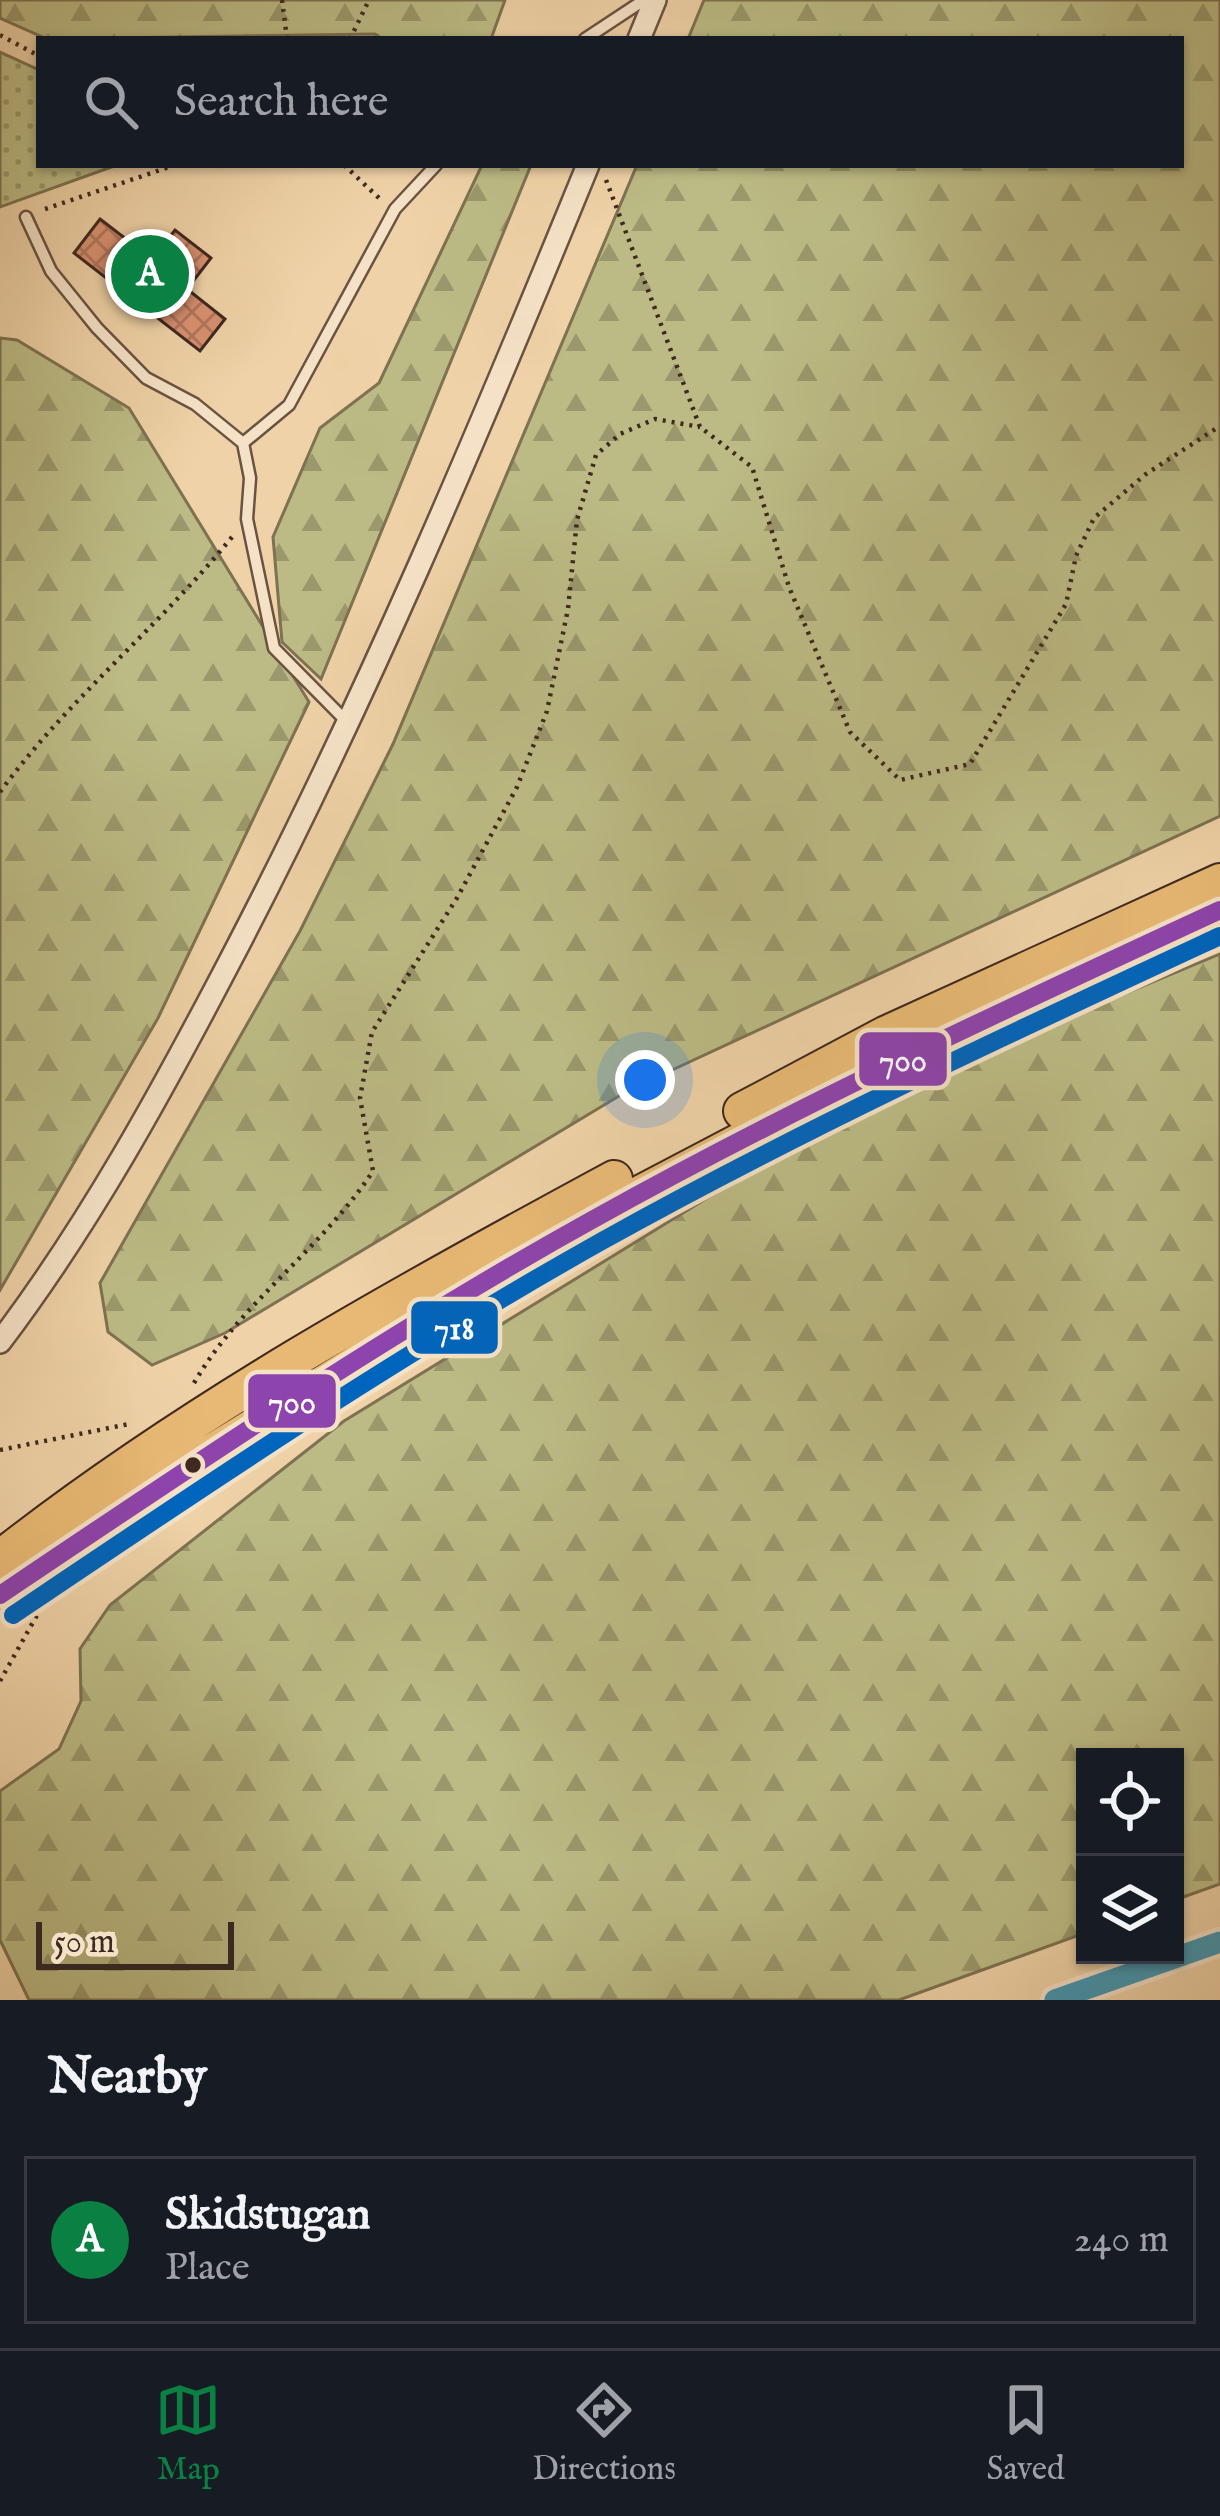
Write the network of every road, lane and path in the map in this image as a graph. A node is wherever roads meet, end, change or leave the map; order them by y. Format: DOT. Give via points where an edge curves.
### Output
graph roads {
  1 [pos="282,0"];
  2 [pos="369,0"];
  3 [pos="644,0"];
  4 [pos="655,0"];
  5 [pos="0,35"];
  6 [pos="287,36"];
  7 [pos="351,36"];
  8 [pos="590,36"];
  9 [pos="640,36"];
  10 [pos="36,54"];
  11 [pos="166,168"];
  12 [pos="347,168"];
  13 [pos="433,168"];
  14 [pos="586,168"];
  15 [pos="591,168"];
  16 [pos="395,209"];
  17 [pos="26,217"];
  18 [pos="1220,426"];
  19 [pos="700,427"];
  20 [pos="243,442"];
  21 [pos="248,519"];
  22 [pos="349,724"];
  23 [pos="0,792"];
  24 [pos="1220,882"];
  25 [pos="1220,910"];
  26 [pos="0,1342"];
  27 [pos="188,1394"];
  28 [pos="133,1423"];
  29 [pos="0,1450"];
  30 [pos="0,1559"];
  31 [pos="0,1595"];
  32 [pos="44,1605"];
  33 [pos="0,1681"];
  1 -- 6 [label="path"];
  2 -- 7 [label="path"];
  3 -- 8 [label="lane"];
  4 -- 9 [label="street"];
  5 -- 10 [label="path"];
  11 -- 17 [label="path"];
  12 -- 16 [label="path"];
  13 -- 16 [label="lane"];
  14 -- 22 [label="street"];
  15 -- 19 [label="path" via="608,181"];
  16 -- 20 [label="lane" via="289,405"];
  17 -- 20 [label="lane" via="51,272 97,328 146,378"];
  18 -- 19 [label="path" via="1094,518 1066,604 970,764 899,780 850,732 789,587 752,467"];
  19 -- 27 [label="path" via="656,419 596,455 577,520 547,710 518,787 372,1033 360,1098 373,1171 347,1210 218,1342"];
  20 -- 21 [label="lane"];
  21 -- 22 [label="lane" via="274,648"];
  21 -- 23 [label="path" via="143,640 88,685"];
  22 -- 26 [label="street" via="162,1090 55,1269"];
  24 -- 30 [label="highway" via="887,1034 577,1199 173,1434"];
  25 -- 31 [label="highway" via="901,1058 589,1221 264,1419"];
  28 -- 29 [label="path"];
  32 -- 33 [label="path"];
}
